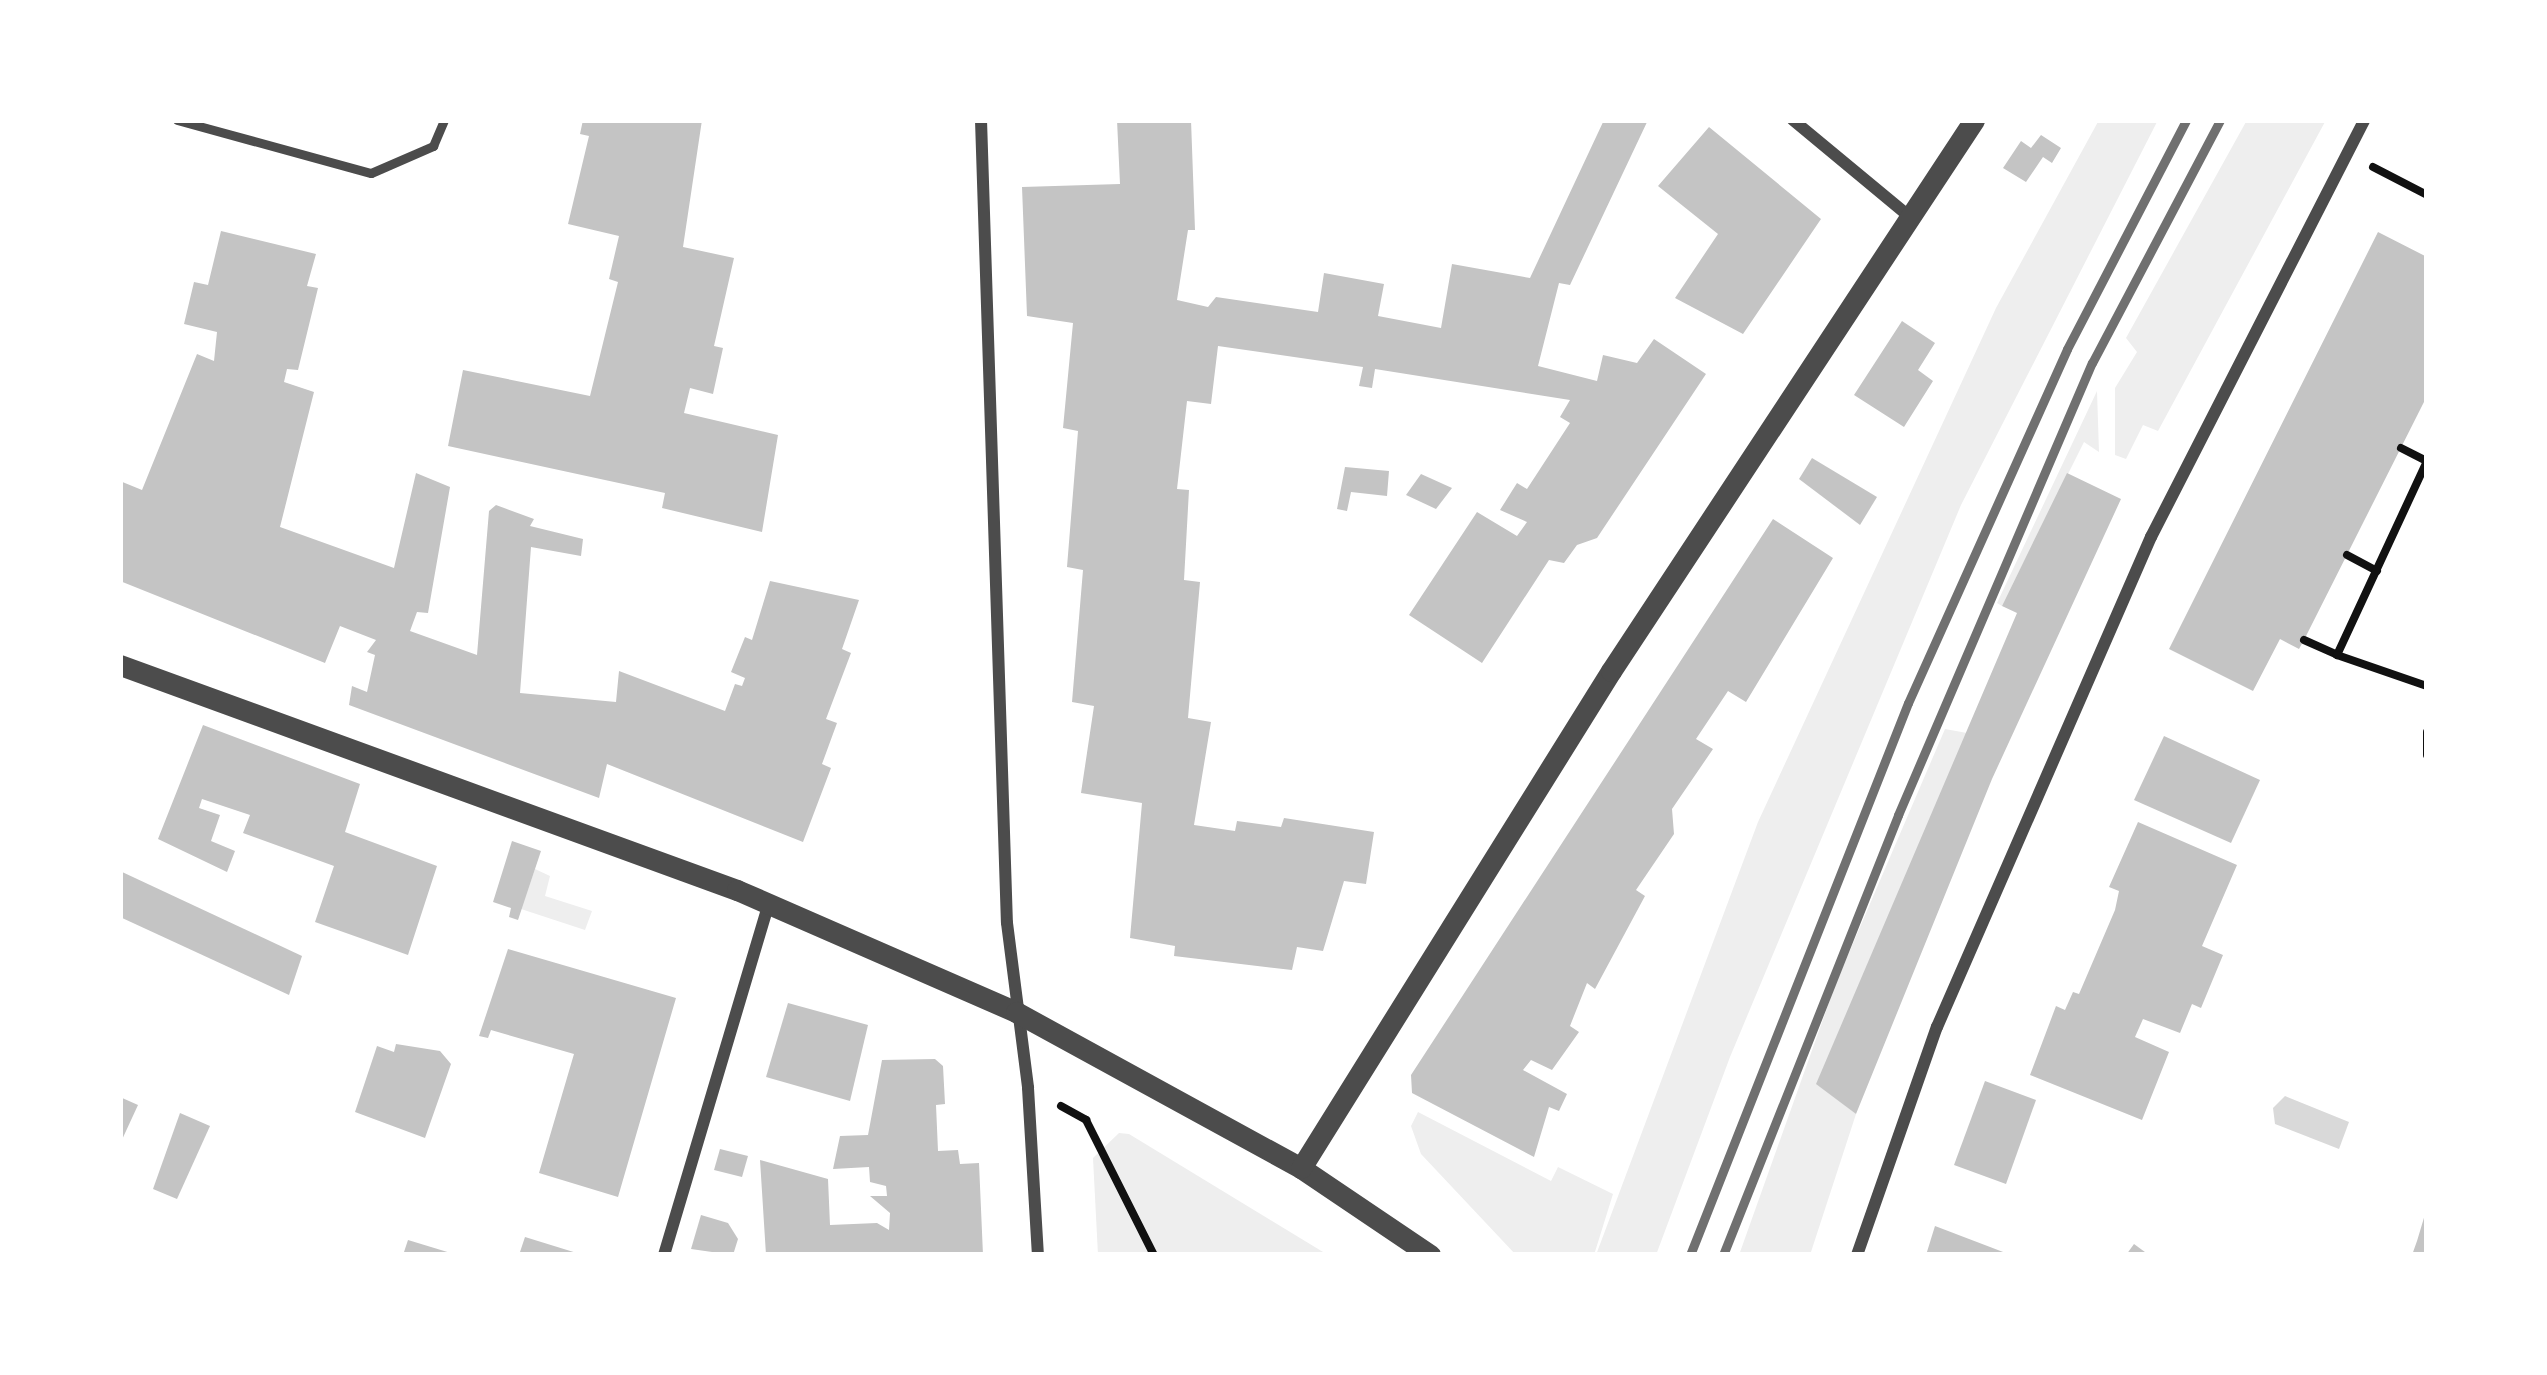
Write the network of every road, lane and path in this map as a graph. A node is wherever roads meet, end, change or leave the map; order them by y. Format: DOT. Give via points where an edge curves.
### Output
graph roads {
  1 [pos="177,120"];
  2 [pos="443,120"];
  3 [pos="981,120"];
  4 [pos="1793,120"];
  5 [pos="1974,120"];
  6 [pos="2364,120"];
  7 [pos="2346,152"];
  8 [pos="2427,195"];
  9 [pos="1911,218"];
  10 [pos="2401,448"];
  11 [pos="2427,461"];
  12 [pos="2347,555"];
  13 [pos="2377,571"];
  14 [pos="2304,640"];
  15 [pos="2337,656"];
  16 [pos="120,664"];
  17 [pos="2427,686"];
  18 [pos="2427,731"];
  19 [pos="2427,755"];
  20 [pos="767,909"];
  21 [pos="1016,1012"];
  22 [pos="1028,1088"];
  23 [pos="1301,1168"];
  24 [pos="664,1255"];
  25 [pos="1038,1255"];
  26 [pos="1154,1255"];
  27 [pos="1430,1255"];
  28 [pos="1857,1255"];
  1 -- 2 [label="lane" via="371,173 433,146"];
  3 -- 21 [label="street"];
  4 -- 9 [label="street"];
  5 -- 9 [label="street"];
  6 -- 7 [label="street"];
  7 -- 8 [label="path"];
  7 -- 28 [label="street" via="2142,557 1937,1027"];
  9 -- 23 [label="street" via="1611,671"];
  10 -- 11 [label="path"];
  11 -- 13 [label="path"];
  12 -- 13 [label="path"];
  13 -- 15 [label="path"];
  14 -- 15 [label="path"];
  15 -- 17 [label="path"];
  16 -- 20 [label="street" via="532,811"];
  18 -- 19 [label="path"];
  20 -- 21 [label="street"];
  20 -- 24 [label="street"];
  21 -- 22 [label="street"];
  21 -- 23 [label="street"];
  22 -- 25 [label="street"];
  22 -- 26 [label="path" via="1086,1120"];
  23 -- 27 [label="street"];
}
